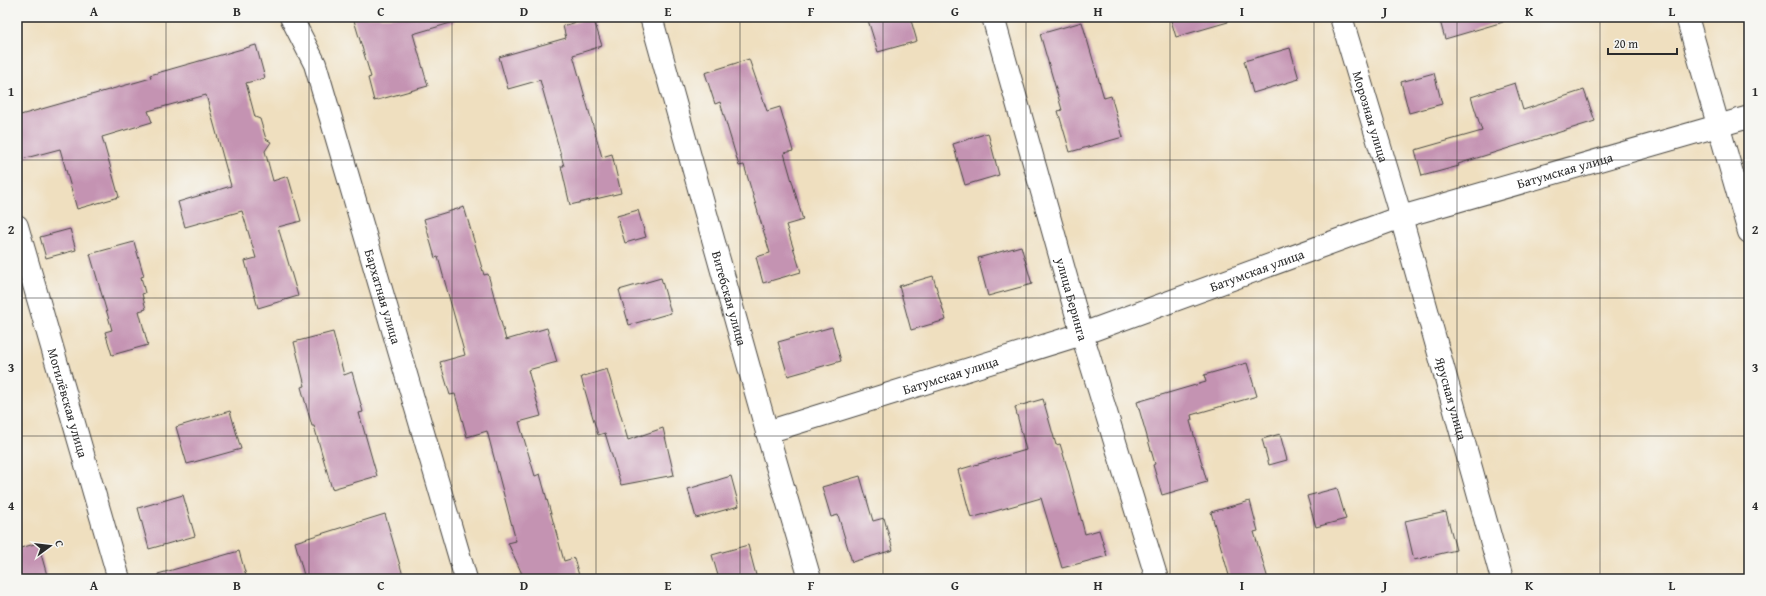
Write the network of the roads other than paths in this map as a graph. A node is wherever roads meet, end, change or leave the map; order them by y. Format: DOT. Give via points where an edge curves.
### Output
graph roads {
  1 [pos="291,17"];
  2 [pos="651,17"];
  3 [pos="993,17"];
  4 [pos="1341,17"];
  5 [pos="1687,17"];
  6 [pos="1749,116"];
  7 [pos="1718,125"];
  8 [pos="1401,217"];
  9 [pos="17,226"];
  10 [pos="1749,232"];
  11 [pos="1082,334"];
  12 [pos="767,432"];
  13 [pos="119,579"];
  14 [pos="466,579"];
  15 [pos="810,579"];
  16 [pos="1157,579"];
  17 [pos="1502,579"];
  1 -- 14 [label="street, Бархатная улица" via="315,64"];
  2 -- 12 [label="street, Витебская улица"];
  3 -- 11 [label="street, улица Беринга"];
  4 -- 8 [label="street, Морозная улица"];
  5 -- 7 [label="street"];
  6 -- 7 [label="street, Батумская улица"];
  7 -- 8 [label="street, Батумская улица"];
  7 -- 10 [label="street"];
  8 -- 11 [label="street, Батумская улица"];
  8 -- 17 [label="street, Ярусная улица"];
  9 -- 13 [label="street, Могилёвская улица"];
  11 -- 12 [label="street, Батумская улица"];
  11 -- 16 [label="street, улица Беринга"];
  12 -- 15 [label="street, Витебская улица"];
}
